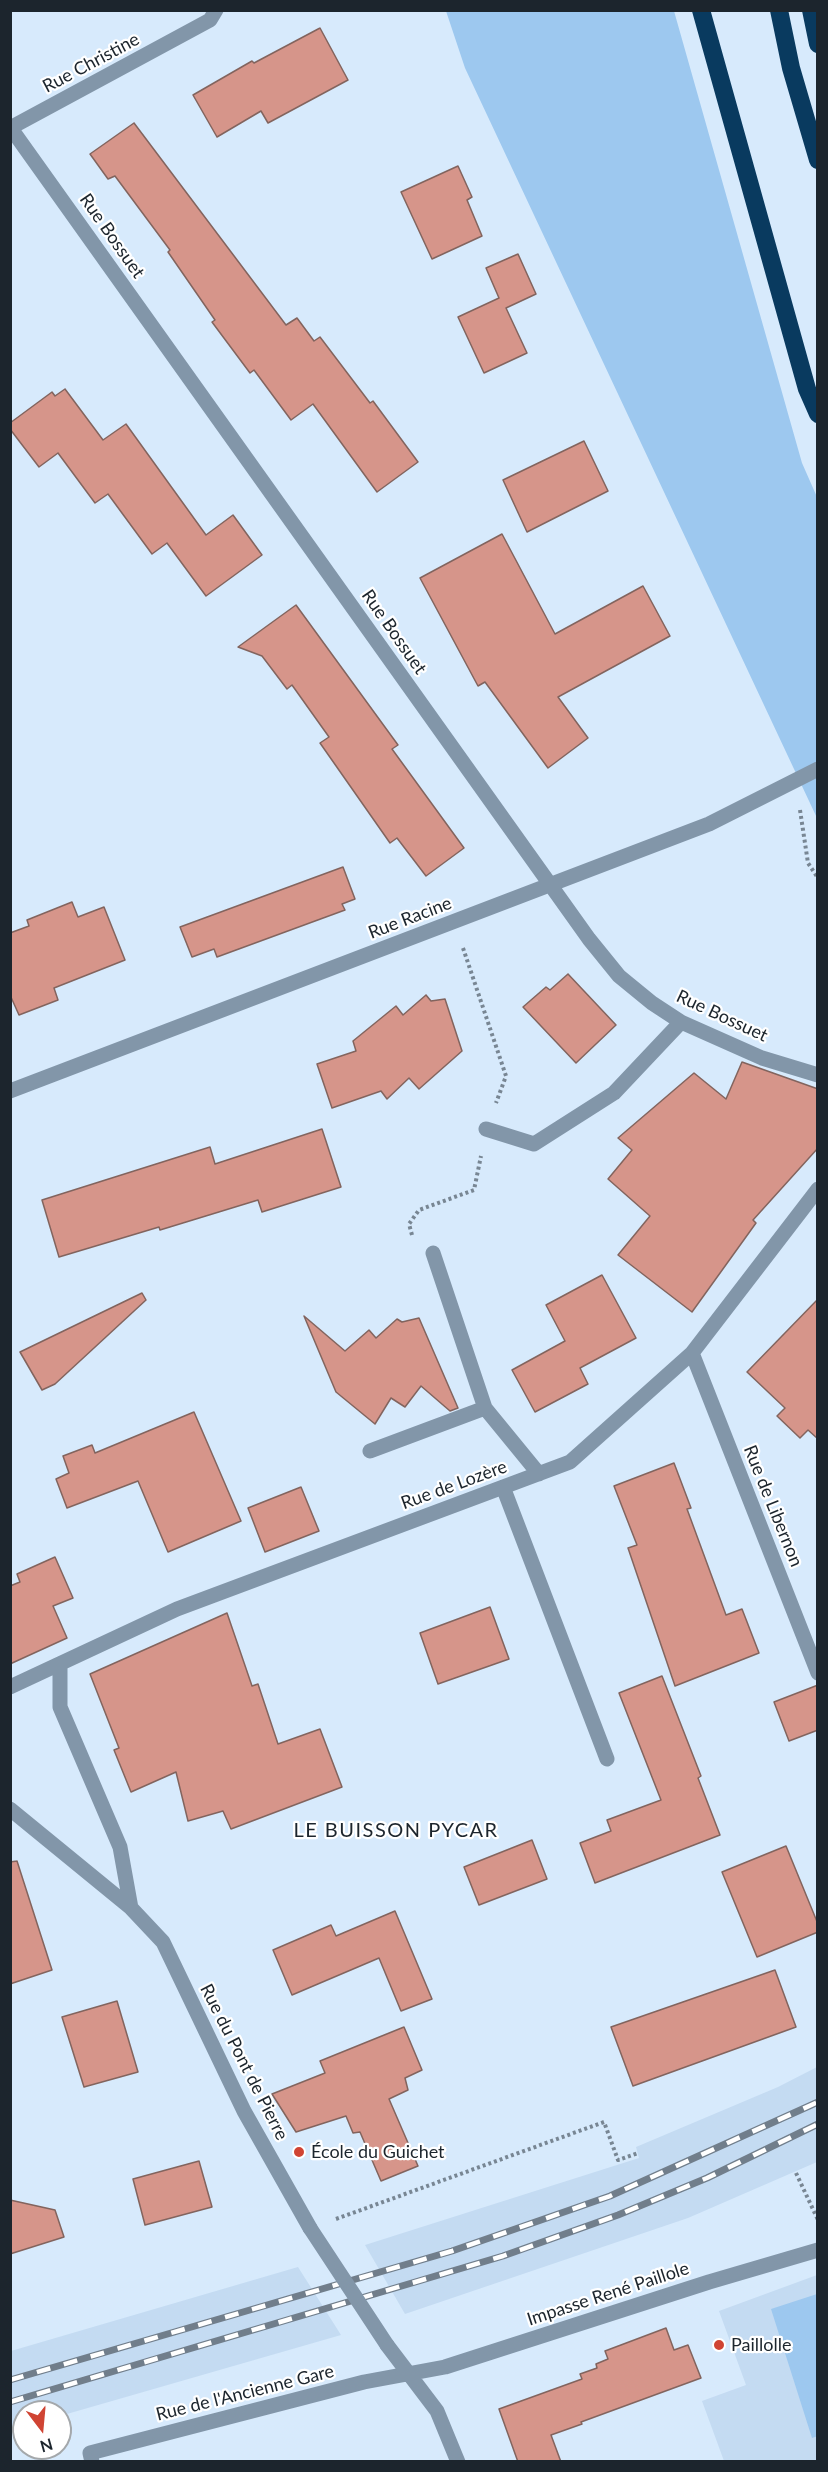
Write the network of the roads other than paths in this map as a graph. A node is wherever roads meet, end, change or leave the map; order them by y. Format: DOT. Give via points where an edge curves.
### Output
graph roads {
  1 [pos="216,10"];
  2 [pos="701,10"];
  3 [pos="779,10"];
  4 [pos="811,10"];
  5 [pos="818,44"];
  6 [pos="11,128"];
  7 [pos="818,160"];
  8 [pos="818,414"];
  9 [pos="818,769"];
  10 [pos="551,885"];
  11 [pos="681,1022"];
  12 [pos="818,1075"];
  13 [pos="10,1091"];
  14 [pos="486,1129"];
  15 [pos="818,1189"];
  16 [pos="434,1253"];
  17 [pos="692,1353"];
  18 [pos="485,1408"];
  19 [pos="369,1451"];
  20 [pos="539,1474"];
  21 [pos="502,1487"];
  22 [pos="60,1664"];
  23 [pos="818,1673"];
  24 [pos="10,1687"];
  25 [pos="607,1759"];
  26 [pos="10,1809"];
  27 [pos="131,1908"];
  28 [pos="818,2250"];
  29 [pos="411,2374"];
  30 [pos="91,2457"];
  31 [pos="458,2462"];
  1 -- 6 [label="street, Rue Christine" via="210,20"];
  2 -- 8 [label="highway" via="807,389"];
  3 -- 7 [label="highway"];
  4 -- 5 [label="highway"];
  6 -- 10 [label="street, Rue Bossuet"];
  9 -- 10 [label="street, Rue Racine" via="709,825"];
  10 -- 11 [label="street, Rue Bossuet" via="619,976"];
  10 -- 13 [label="street, Rue Racine"];
  11 -- 12 [label="street, Rue Bossuet" via="762,1058"];
  11 -- 14 [label="street" via="614,1093 534,1144"];
  15 -- 17 [label="street, Rue de Lozère"];
  16 -- 18 [label="street"];
  17 -- 20 [label="street, Rue de Lozère" via="570,1462"];
  17 -- 23 [label="street, Rue de Libernon"];
  18 -- 19 [label="street"];
  18 -- 20 [label="street"];
  20 -- 21 [label="street, Rue de Lozère"];
  21 -- 22 [label="street, Rue de Lozère" via="177,1609"];
  21 -- 25 [label="street"];
  22 -- 24 [label="street, Rue de Lozère"];
  22 -- 27 [label="street" via="60,1707 120,1847"];
  26 -- 27 [label="street, Rue du Pont de Pierre"];
  27 -- 29 [label="street, Rue du Pont de Pierre, bridge" via="163,1942 244,2111 310,2228 387,2345"];
  28 -- 29 [label="street, Impasse René Paillole" via="463,2362"];
  29 -- 30 [label="street, Rue de l'Ancienne Gare" via="364,2382"];
  29 -- 31 [label="street, Rue du Pont de Pierre" via="437,2411"];
}
